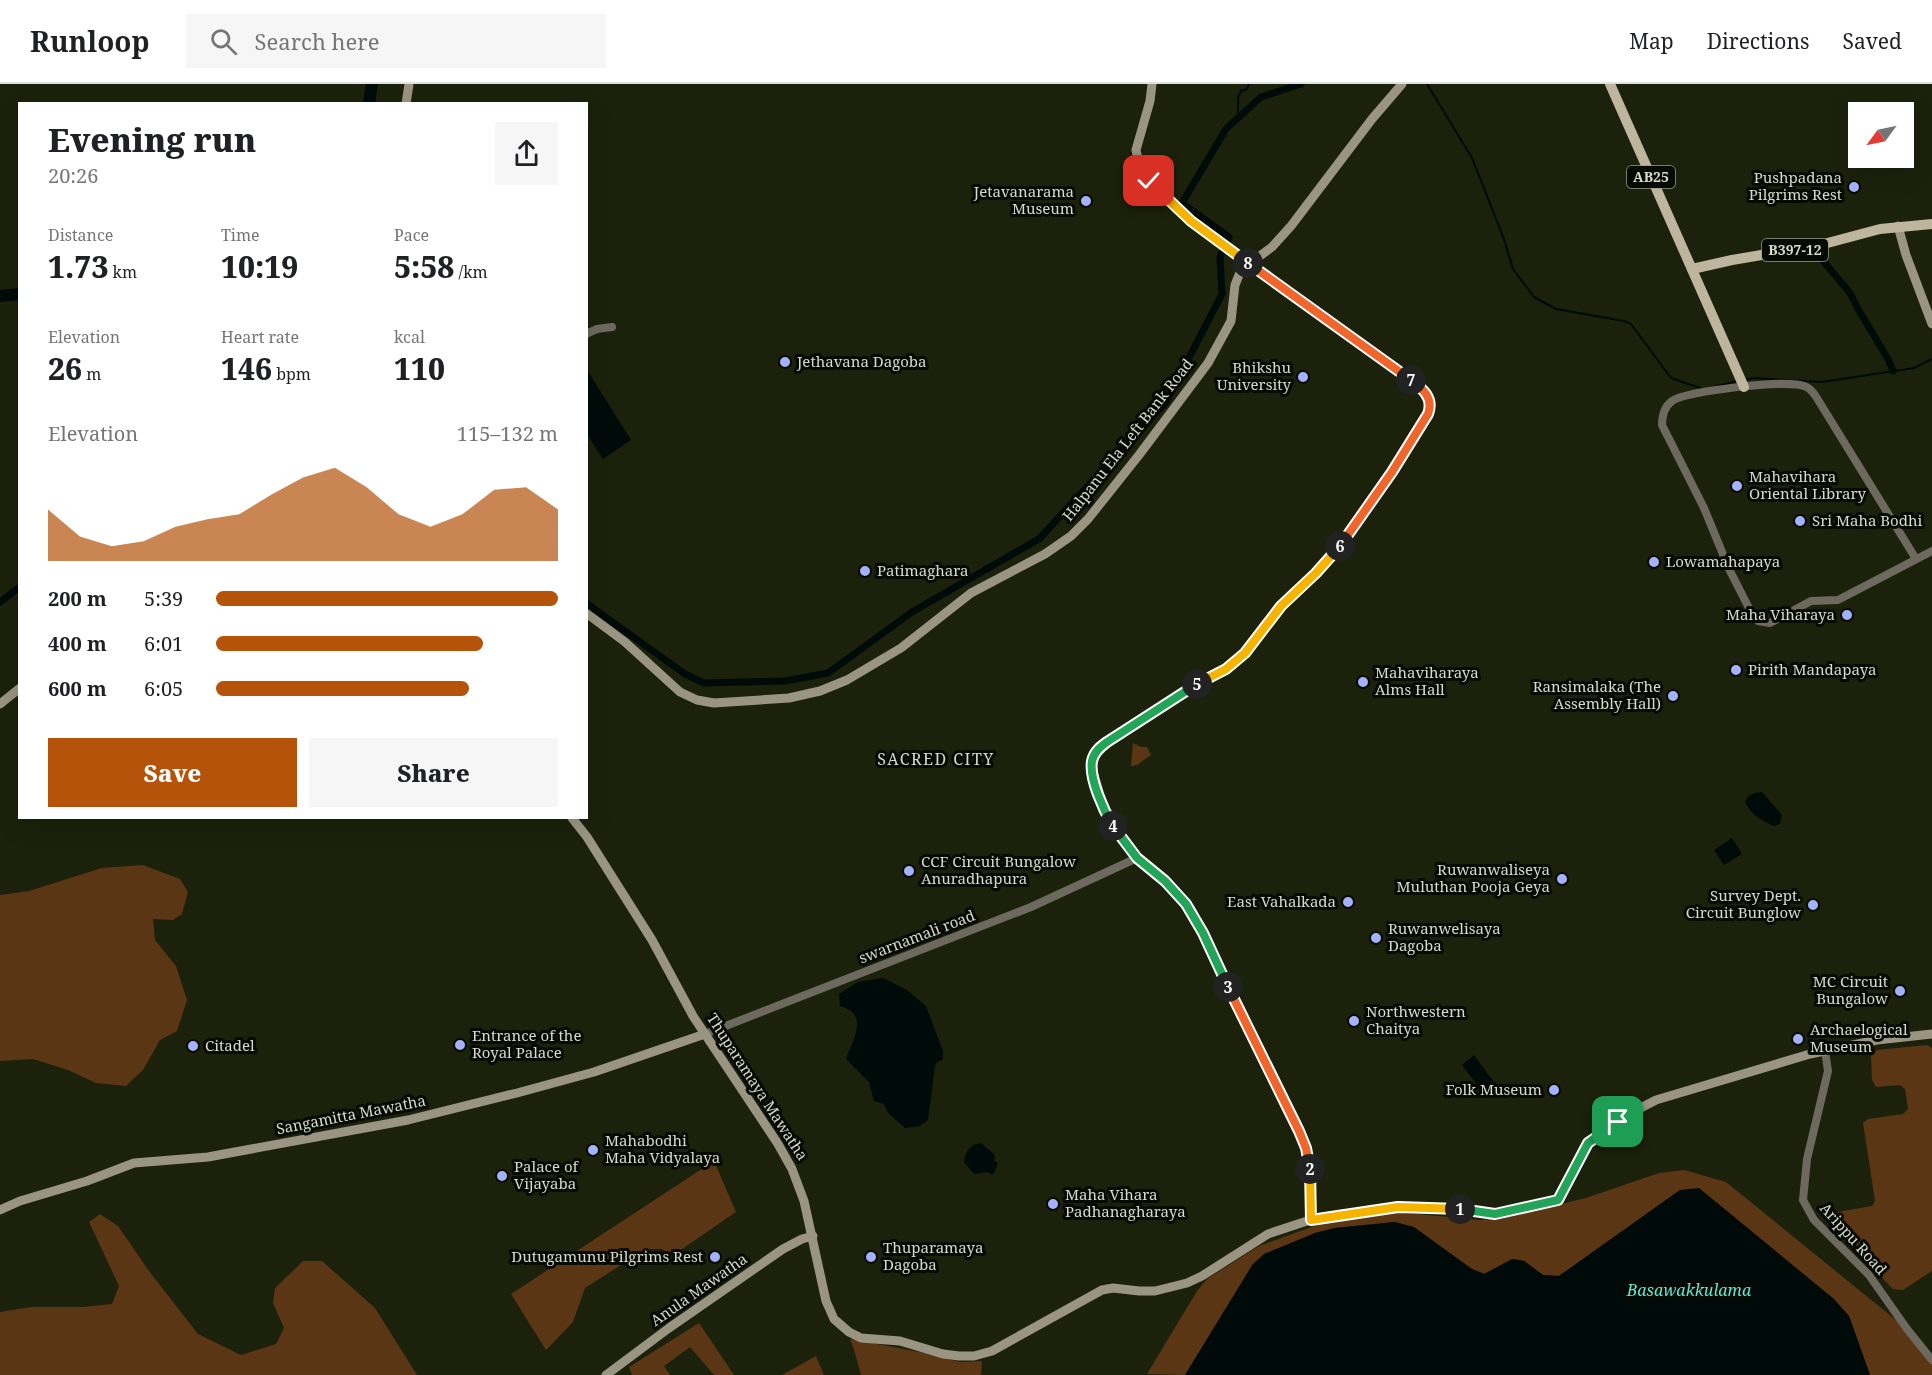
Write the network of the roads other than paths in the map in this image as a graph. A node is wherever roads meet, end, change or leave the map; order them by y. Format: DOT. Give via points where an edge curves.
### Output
graph roads {
  1 [pos="409,84"];
  2 [pos="1152,84"];
  3 [pos="1402,84"];
  4 [pos="1610,84"];
  5 [pos="406,102"];
  6 [pos="1932,224"];
  7 [pos="1898,226"];
  8 [pos="1246,261"];
  9 [pos="1692,269"];
  10 [pos="1932,324"];
  11 [pos="612,327"];
  12 [pos="588,333"];
  13 [pos="1744,387"];
  14 [pos="1932,551"];
  15 [pos="1912,561"];
  16 [pos="588,615"];
  17 [pos="18,690"];
  18 [pos="0,704"];
  19 [pos="573,819"];
  20 [pos="1137,858"];
  21 [pos="705,1034"];
  22 [pos="1932,1035"];
  23 [pos="1825,1051"];
  24 [pos="0,1210"];
  25 [pos="1311,1220"];
  26 [pos="813,1236"];
  27 [pos="1932,1360"];
  28 [pos="606,1375"];
  1 -- 5 [label="main road"];
  2 -- 8 [label="main road" via="1136,150 1140,168 1168,201"];
  3 -- 8 [label="main road, Halpanu Ela Left Bank Road" via="1292,226 1272,247"];
  4 -- 9 [label="main road, AB25"];
  6 -- 7 [label="main road, B397-12"];
  7 -- 9 [label="main road, B397-12"];
  7 -- 10 [label="main road"];
  8 -- 16 [label="main road, Halpanu Ela Left Bank Road" via="1236,279 1231,321 1208,363 1080,527 1045,554 971,593 914,640 847,680 789,698 726,703 697,700 680,692 625,642"];
  8 -- 20 [label="main road" via="1412,381 1426,394 1430,409 1336,552 1281,606 1245,653 1096,752 1092,768 1100,800 1111,824"];
  9 -- 13 [label="main road, AB25"];
  11 -- 12 [label="street"];
  13 -- 15 [label="street" via="1791,383 1810,389"];
  13 -- 15 [label="street" via="1678,398 1667,406 1662,425 1754,617 1770,623 1811,601 1838,600"];
  14 -- 15 [label="street"];
  17 -- 18 [label="main road"];
  19 -- 21 [label="main road, Thuparamaya Mawatha" via="652,940"];
  20 -- 21 [label="street, swarnamali road" via="1031,907"];
  20 -- 25 [label="main road" via="1172,888 1195,918 1294,1121 1308,1158"];
  21 -- 24 [label="main road, Sangamitta Mawatha" via="594,1072 408,1120 208,1157 134,1163"];
  21 -- 26 [label="main road, Thuparamaya Mawatha" via="792,1169"];
  22 -- 23 [label="main road, Thuparamaya Mawatha" via="1876,1040"];
  23 -- 25 [label="main road, Thuparamaya Mawatha" via="1664,1097 1631,1113 1588,1143 1558,1200 1495,1214 1455,1208 1398,1207"];
  23 -- 27 [label="street, Arippu Road" via="1828,1071 1807,1159 1803,1200 1814,1220 1869,1275"];
  25 -- 26 [label="main road, Thuparamaya Mawatha" via="1268,1234 1187,1283 1155,1291 1102,1290 997,1348 967,1356 943,1354 900,1341 861,1338 844,1329 828,1306"];
  26 -- 28 [label="main road, Anula Mawatha" via="783,1249"];
}
